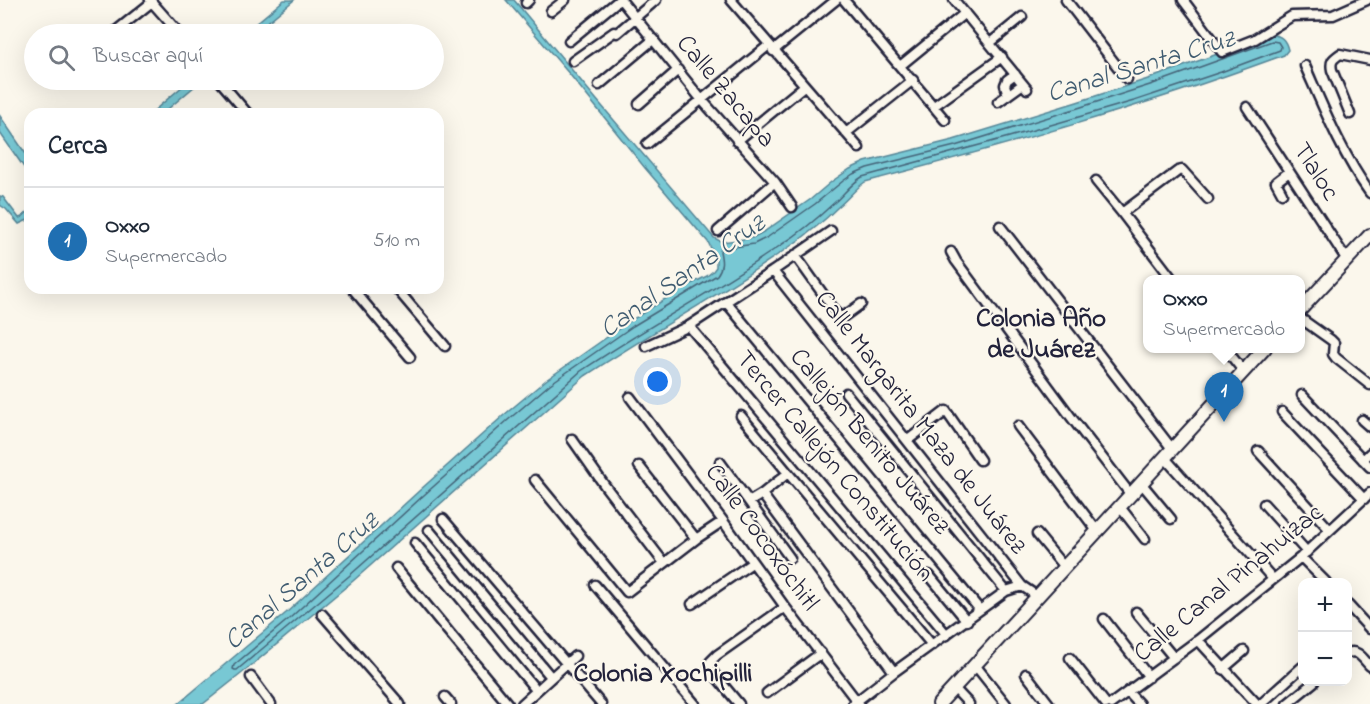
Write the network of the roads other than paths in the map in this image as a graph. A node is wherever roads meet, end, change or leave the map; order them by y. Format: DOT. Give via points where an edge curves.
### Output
graph roads {
  1 [pos="565,0"];
  2 [pos="620,0"];
  3 [pos="656,0"];
  4 [pos="730,0"];
  5 [pos="836,0"];
  6 [pos="844,0"];
  7 [pos="954,0"];
  8 [pos="1066,0"];
  9 [pos="1367,0"];
  10 [pos="151,1"];
  11 [pos="1186,4"];
  12 [pos="551,11"];
  13 [pos="965,13"];
  14 [pos="1022,17"];
  15 [pos="636,18"];
  16 [pos="124,24"];
  17 [pos="171,24"];
  18 [pos="654,39"];
  19 [pos="569,41"];
  20 [pos="990,42"];
  21 [pos="771,48"];
  22 [pos="1002,57"];
  23 [pos="1370,60"];
  24 [pos="573,61"];
  25 [pos="900,66"];
  26 [pos="1305,66"];
  27 [pos="678,70"];
  28 [pos="1015,74"];
  29 [pos="1127,79"];
  30 [pos="913,81"];
  31 [pos="599,84"];
  32 [pos="804,86"];
  33 [pos="228,90"];
  34 [pos="1008,95"];
  35 [pos="701,99"];
  36 [pos="998,102"];
  37 [pos="639,104"];
  38 [pos="934,106"];
  39 [pos="1247,107"];
  40 [pos="243,108"];
  41 [pos="1350,114"];
  42 [pos="945,120"];
  43 [pos="846,133"];
  44 [pos="737,141"];
  45 [pos="647,144"];
  46 [pos="859,148"];
  47 [pos="1289,172"];
  48 [pos="1096,181"];
  49 [pos="775,182"];
  50 [pos="1282,193"];
  51 [pos="1370,193"];
  52 [pos="1208,199"];
  53 [pos="792,207"];
  54 [pos="1122,213"];
  55 [pos="1000,226"];
  56 [pos="718,231"];
  57 [pos="831,231"];
  58 [pos="1370,235"];
  59 [pos="951,252"];
  60 [pos="795,255"];
  61 [pos="1347,260"];
  62 [pos="773,271"];
  63 [pos="1170,275"];
  64 [pos="357,294"];
  65 [pos="401,294"];
  66 [pos="726,302"];
  67 [pos="861,304"];
  68 [pos="1305,305"];
  69 [pos="1305,322"];
  70 [pos="689,326"];
  71 [pos="445,346"];
  72 [pos="646,346"];
  73 [pos="1229,353"];
  74 [pos="1261,353"];
  75 [pos="410,357"];
  76 [pos="1244,372"];
  77 [pos="1370,385"];
  78 [pos="846,393"];
  79 [pos="1302,395"];
  80 [pos="630,397"];
  81 [pos="1282,412"];
  82 [pos="741,416"];
  83 [pos="1362,420"];
  84 [pos="1018,426"];
  85 [pos="1370,427"];
  86 [pos="572,439"];
  87 [pos="908,440"];
  88 [pos="1258,451"];
  89 [pos="1370,453"];
  90 [pos="1169,454"];
  91 [pos="980,460"];
  92 [pos="1363,460"];
  93 [pos="720,462"];
  94 [pos="639,466"];
  95 [pos="1370,467"];
  96 [pos="788,473"];
  97 [pos="535,480"];
  98 [pos="1142,484"];
  99 [pos="762,494"];
  100 [pos="1131,495"];
  101 [pos="1367,496"];
  102 [pos="749,502"];
  103 [pos="1264,504"];
  104 [pos="1120,507"];
  105 [pos="443,519"];
  106 [pos="1171,519"];
  107 [pos="723,521"];
  108 [pos="429,530"];
  109 [pos="1330,530"];
  110 [pos="1097,531"];
  111 [pos="1037,534"];
  112 [pos="696,539"];
  113 [pos="1145,539"];
  114 [pos="415,543"];
  115 [pos="1304,554"];
  116 [pos="790,558"];
  117 [pos="664,563"];
  118 [pos="752,563"];
  119 [pos="1064,567"];
  120 [pos="396,568"];
  121 [pos="928,575"];
  122 [pos="1323,578"];
  123 [pos="1273,579"];
  124 [pos="595,585"];
  125 [pos="1022,586"];
  126 [pos="1006,591"];
  127 [pos="1037,596"];
  128 [pos="692,604"];
  129 [pos="784,607"];
  130 [pos="980,610"];
  131 [pos="1352,610"];
  132 [pos="1136,612"];
  133 [pos="322,614"];
  134 [pos="1104,619"];
  135 [pos="966,621"];
  136 [pos="1370,629"];
  137 [pos="947,634"];
  138 [pos="1198,640"];
  139 [pos="932,645"];
  140 [pos="1244,651"];
  141 [pos="1352,651"];
  142 [pos="821,653"];
  143 [pos="575,656"];
  144 [pos="1071,658"];
  145 [pos="1174,658"];
  146 [pos="567,663"];
  147 [pos="975,665"];
  148 [pos="1370,666"];
  149 [pos="1223,669"];
  150 [pos="1298,670"];
  151 [pos="894,672"];
  152 [pos="1026,674"];
  153 [pos="251,677"];
  154 [pos="551,677"];
  155 [pos="1149,677"];
  156 [pos="1308,686"];
  157 [pos="954,688"];
  158 [pos="536,690"];
  159 [pos="1128,692"];
  160 [pos="767,693"];
  161 [pos="856,703"];
  162 [pos="271,704"];
  163 [pos="399,704"];
  164 [pos="508,704"];
  165 [pos="522,704"];
  166 [pos="601,704"];
  167 [pos="695,704"];
  168 [pos="739,704"];
  169 [pos="939,704"];
  170 [pos="969,704"];
  171 [pos="1006,704"];
  172 [pos="1049,704"];
  173 [pos="1108,704"];
  174 [pos="1139,704"];
  175 [pos="1259,704"];
  176 [pos="1287,704"];
  1 -- 12 [label="street"];
  2 -- 15 [label="street, Calle Zacapa"];
  2 -- 19 [label="street"];
  3 -- 15 [label="street"];
  4 -- 21 [label="street"];
  5 -- 21 [label="street"];
  6 -- 25 [label="street"];
  7 -- 13 [label="street"];
  8 -- 29 [label="street"];
  9 -- 11 [label="street" via="1334,15 1292,16 1255,39 1222,52"];
  10 -- 16 [label="street"];
  10 -- 17 [label="street"];
  13 -- 20 [label="street"];
  13 -- 25 [label="street"];
  14 -- 20 [label="street"];
  15 -- 18 [label="street, Calle Zacapa"];
  15 -- 24 [label="street"];
  18 -- 27 [label="street, Calle Zacapa"];
  18 -- 31 [label="street"];
  20 -- 22 [label="street"];
  21 -- 32 [label="street"];
  21 -- 35 [label="street"];
  22 -- 28 [label="street"];
  22 -- 38 [label="street"];
  23 -- 41 [label="street" via="1340,54 1331,64"];
  25 -- 30 [label="street"];
  26 -- 51 [label="street" via="1347,156"];
  27 -- 35 [label="street, Calle Zacapa"];
  27 -- 37 [label="street"];
  28 -- 34 [label="street" via="1007,80"];
  28 -- 34 [label="street" via="1025,86"];
  30 -- 38 [label="street"];
  30 -- 43 [label="street"];
  32 -- 43 [label="street"];
  32 -- 44 [label="street"];
  33 -- 40 [label="street"];
  34 -- 36 [label="street"];
  35 -- 44 [label="street, Calle Zacapa"];
  35 -- 45 [label="street"];
  38 -- 42 [label="street"];
  39 -- 47 [label="street, Tlaloc"];
  43 -- 46 [label="street"];
  44 -- 49 [label="street, Calle Zacapa"];
  47 -- 50 [label="street" via="1276,182"];
  47 -- 61 [label="street, Tlaloc"];
  48 -- 54 [label="street"];
  49 -- 53 [label="street, Calle Zacapa"];
  49 -- 56 [label="street"];
  52 -- 54 [label="street" via="1182,170"];
  54 -- 63 [label="street"];
  55 -- 90 [label="street"];
  57 -- 60 [label="street"];
  58 -- 61 [label="main road"];
  59 -- 100 [label="street"];
  60 -- 62 [label="street"];
  60 -- 67 [label="street" via="838,315 843,317"];
  61 -- 68 [label="main road"];
  62 -- 66 [label="street"];
  62 -- 87 [label="street, Calle Margarita Maza de Juárez"];
  64 -- 75 [label="street"];
  65 -- 71 [label="street"];
  66 -- 70 [label="street"];
  66 -- 130 [label="street, Callejón Benito Juárez"];
  69 -- 77 [label="street" via="1331,340 1336,358"];
  70 -- 72 [label="street"];
  70 -- 137 [label="street, Tercer Callejón Constitución"];
  73 -- 76 [label="street"];
  74 -- 76 [label="main road"];
  76 -- 90 [label="main road"];
  78 -- 126 [label="street"];
  79 -- 92 [label="street"];
  80 -- 107 [label="street, Calle Cocoxóchitl"];
  81 -- 101 [label="street"];
  82 -- 96 [label="street"];
  83 -- 85 [label="street"];
  84 -- 110 [label="street"];
  86 -- 117 [label="street"];
  87 -- 91 [label="street" via="946,411"];
  87 -- 125 [label="street, Calle Margarita Maza de Juárez"];
  88 -- 109 [label="street"];
  89 -- 92 [label="street"];
  90 -- 98 [label="main road"];
  90 -- 123 [label="street"];
  92 -- 95 [label="street"];
  93 -- 102 [label="street"];
  94 -- 112 [label="street"];
  96 -- 99 [label="street"];
  96 -- 139 [label="street"];
  97 -- 117 [label="street" via="627,592"];
  98 -- 100 [label="main road"];
  98 -- 106 [label="street"];
  99 -- 102 [label="street"];
  99 -- 151 [label="street"];
  100 -- 104 [label="main road"];
  101 -- 109 [label="street, Calle Canal Pinahuizac"];
  102 -- 116 [label="street"];
  103 -- 115 [label="street"];
  104 -- 110 [label="main road"];
  104 -- 113 [label="street"];
  105 -- 146 [label="street"];
  107 -- 112 [label="street"];
  107 -- 118 [label="street, Calle Cocoxóchitl"];
  108 -- 154 [label="street"];
  109 -- 115 [label="street, Calle Canal Pinahuizac"];
  110 -- 119 [label="main road"];
  111 -- 119 [label="street"];
  112 -- 117 [label="street"];
  114 -- 158 [label="street"];
  115 -- 122 [label="street"];
  115 -- 123 [label="street, Calle Canal Pinahuizac"];
  118 -- 128 [label="street"];
  118 -- 129 [label="street, Calle Cocoxóchitl"];
  119 -- 127 [label="main road"];
  120 -- 164 [label="street"];
  121 -- 135 [label="street"];
  123 -- 138 [label="street, Calle Canal Pinahuizac"];
  124 -- 167 [label="street"];
  125 -- 126 [label="street"];
  125 -- 127 [label="street, Calle Margarita Maza de Juárez"];
  126 -- 130 [label="street"];
  127 -- 147 [label="main road"];
  129 -- 142 [label="street, Calle Cocoxóchitl"];
  129 -- 168 [label="street" via="710,662 711,669"];
  130 -- 135 [label="street"];
  131 -- 136 [label="street"];
  132 -- 145 [label="street"];
  133 -- 163 [label="street"];
  134 -- 155 [label="street"];
  135 -- 137 [label="street"];
  137 -- 139 [label="street"];
  138 -- 145 [label="street, Calle Canal Pinahuizac"];
  138 -- 149 [label="street"];
  139 -- 151 [label="street"];
  140 -- 149 [label="street"];
  141 -- 148 [label="street" via="1358,652"];
  142 -- 160 [label="street"];
  142 -- 161 [label="street, Calle Cocoxóchitl"];
  143 -- 146 [label="street"];
  144 -- 173 [label="street"];
  145 -- 155 [label="street, Calle Canal Pinahuizac"];
  146 -- 154 [label="street"];
  146 -- 166 [label="street"];
  147 -- 157 [label="main road"];
  147 -- 171 [label="street"];
  149 -- 175 [label="street"];
  150 -- 175 [label="street"];
  151 -- 161 [label="street"];
  152 -- 172 [label="street"];
  153 -- 162 [label="street"];
  154 -- 158 [label="street"];
  155 -- 159 [label="street, Calle Canal Pinahuizac"];
  156 -- 176 [label="street"];
  157 -- 169 [label="main road"];
  157 -- 170 [label="street"];
  158 -- 165 [label="street"];
  159 -- 173 [label="street, Calle Canal Pinahuizac"];
  159 -- 174 [label="street"];
}
